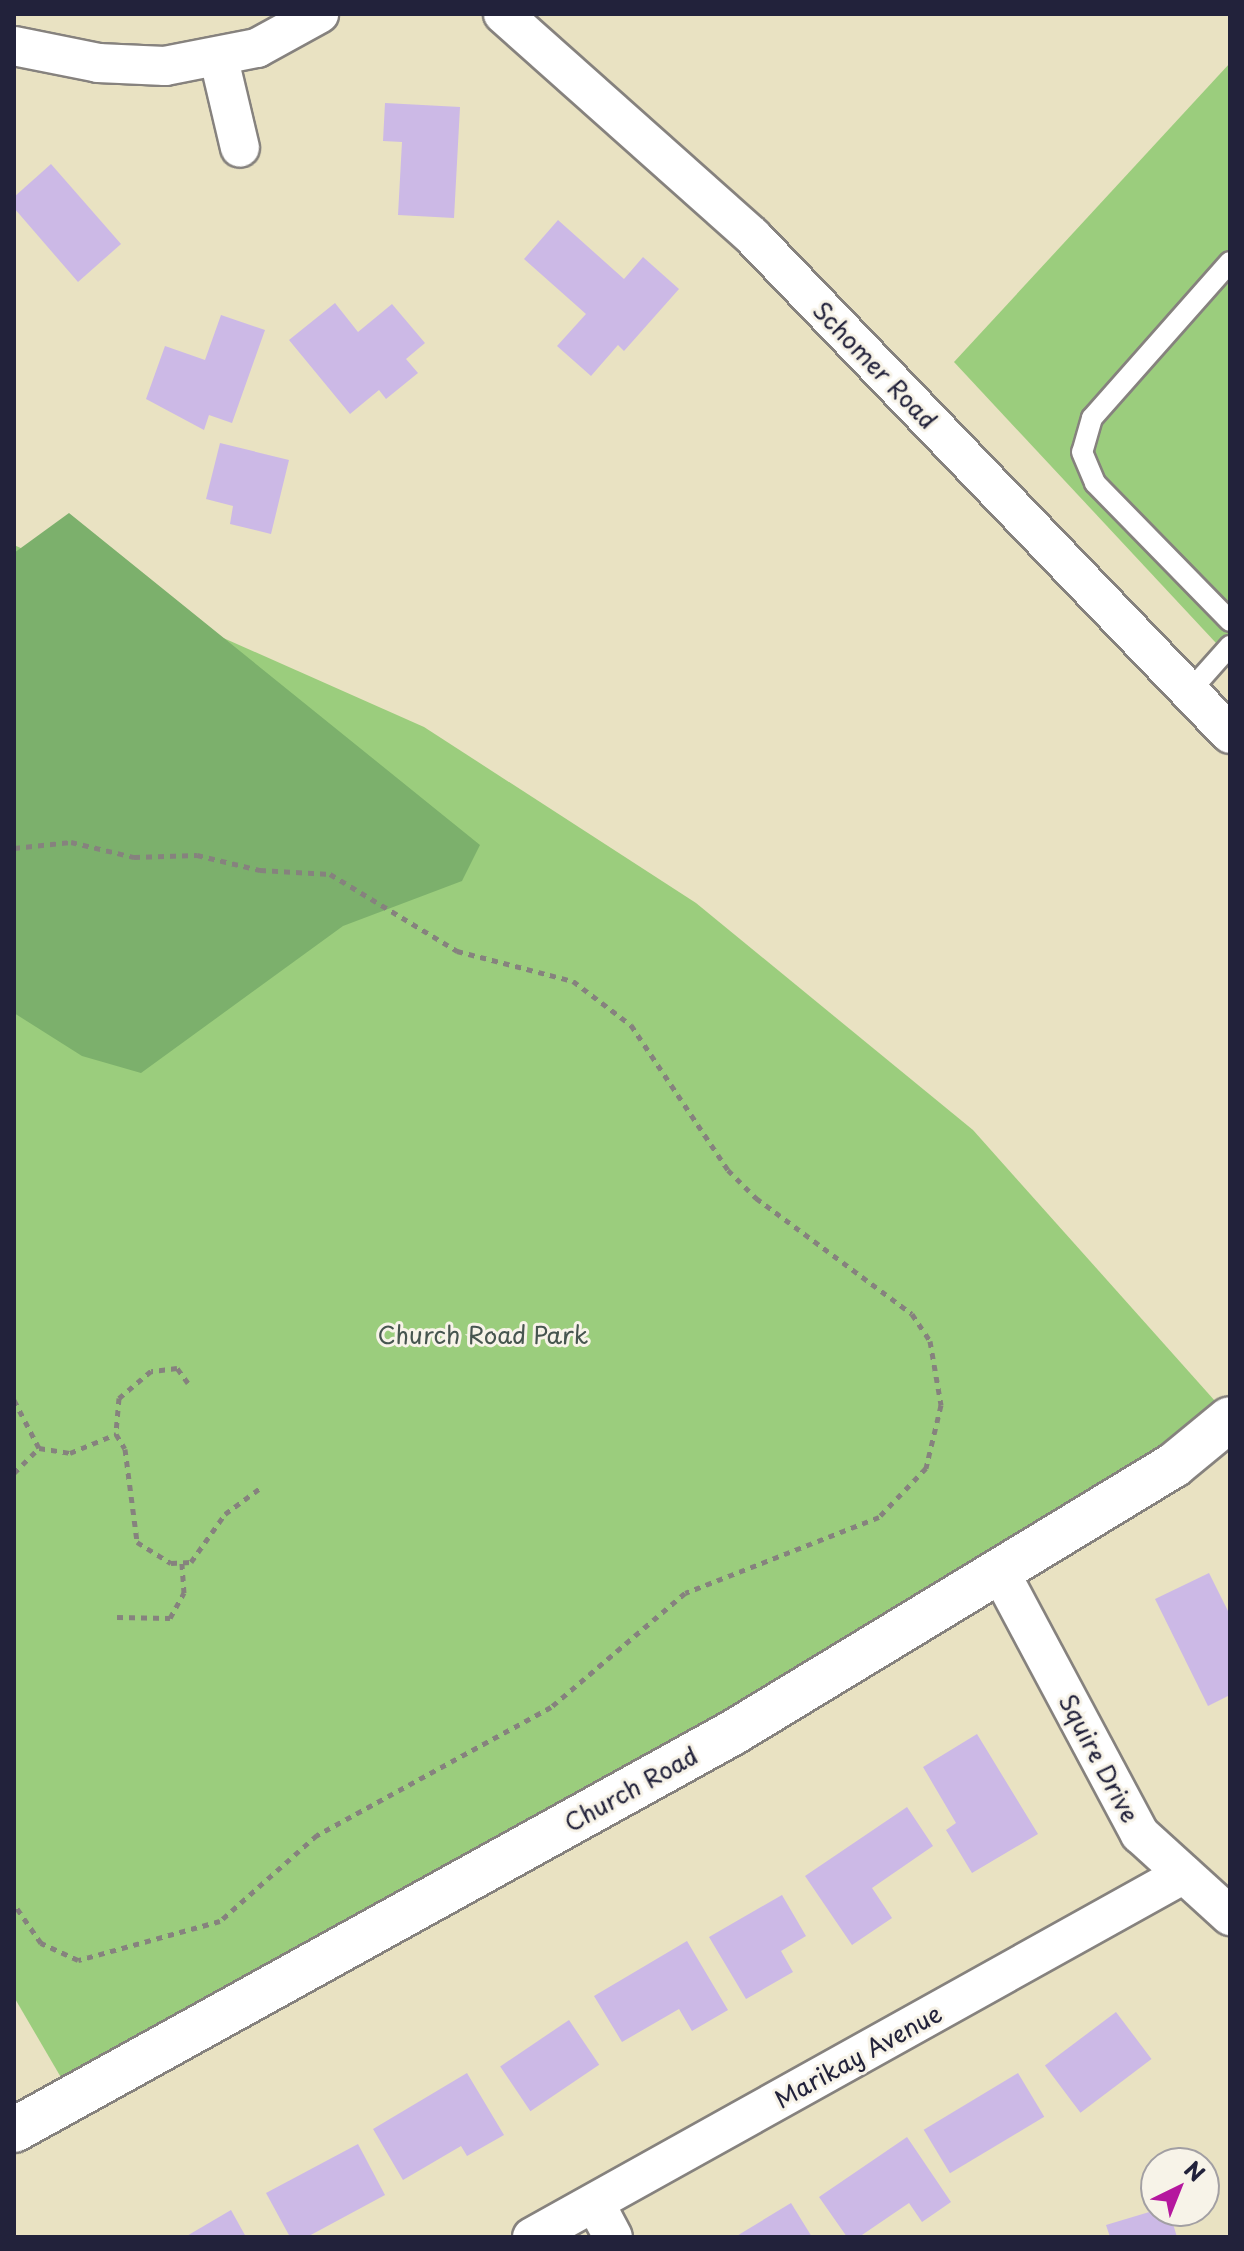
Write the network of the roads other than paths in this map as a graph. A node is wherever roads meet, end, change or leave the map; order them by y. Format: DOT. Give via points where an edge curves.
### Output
graph roads {
  1 [pos="319,14"];
  2 [pos="503,14"];
  3 [pos="14,46"];
  4 [pos="219,59"];
  5 [pos="240,148"];
  6 [pos="1230,262"];
  7 [pos="1230,621"];
  8 [pos="1230,646"];
  9 [pos="1189,692"];
  10 [pos="1230,734"];
  11 [pos="1230,1419"];
  12 [pos="1001,1574"];
  13 [pos="1184,1874"];
  14 [pos="1230,1916"];
  15 [pos="14,2130"];
  16 [pos="595,2203"];
  17 [pos="532,2237"];
  18 [pos="613,2237"];
  1 -- 4 [label="street" via="257,48"];
  2 -- 9 [label="street, Schomer Road" via="752,236"];
  3 -- 4 [label="street" via="98,63"];
  4 -- 5 [label="street"];
  6 -- 7 [label="lane" via="1092,418 1082,452 1095,483"];
  8 -- 9 [label="lane"];
  9 -- 10 [label="street, Schomer Road"];
  11 -- 12 [label="street, Church Road" via="1174,1465"];
  12 -- 13 [label="street, Squire Drive" via="1140,1834"];
  12 -- 15 [label="street, Church Road" via="734,1732"];
  13 -- 14 [label="street, Squire Drive"];
  13 -- 16 [label="street, Marikay Avenue"];
  16 -- 17 [label="street, Marikay Avenue"];
  16 -- 18 [label="street"];
}
